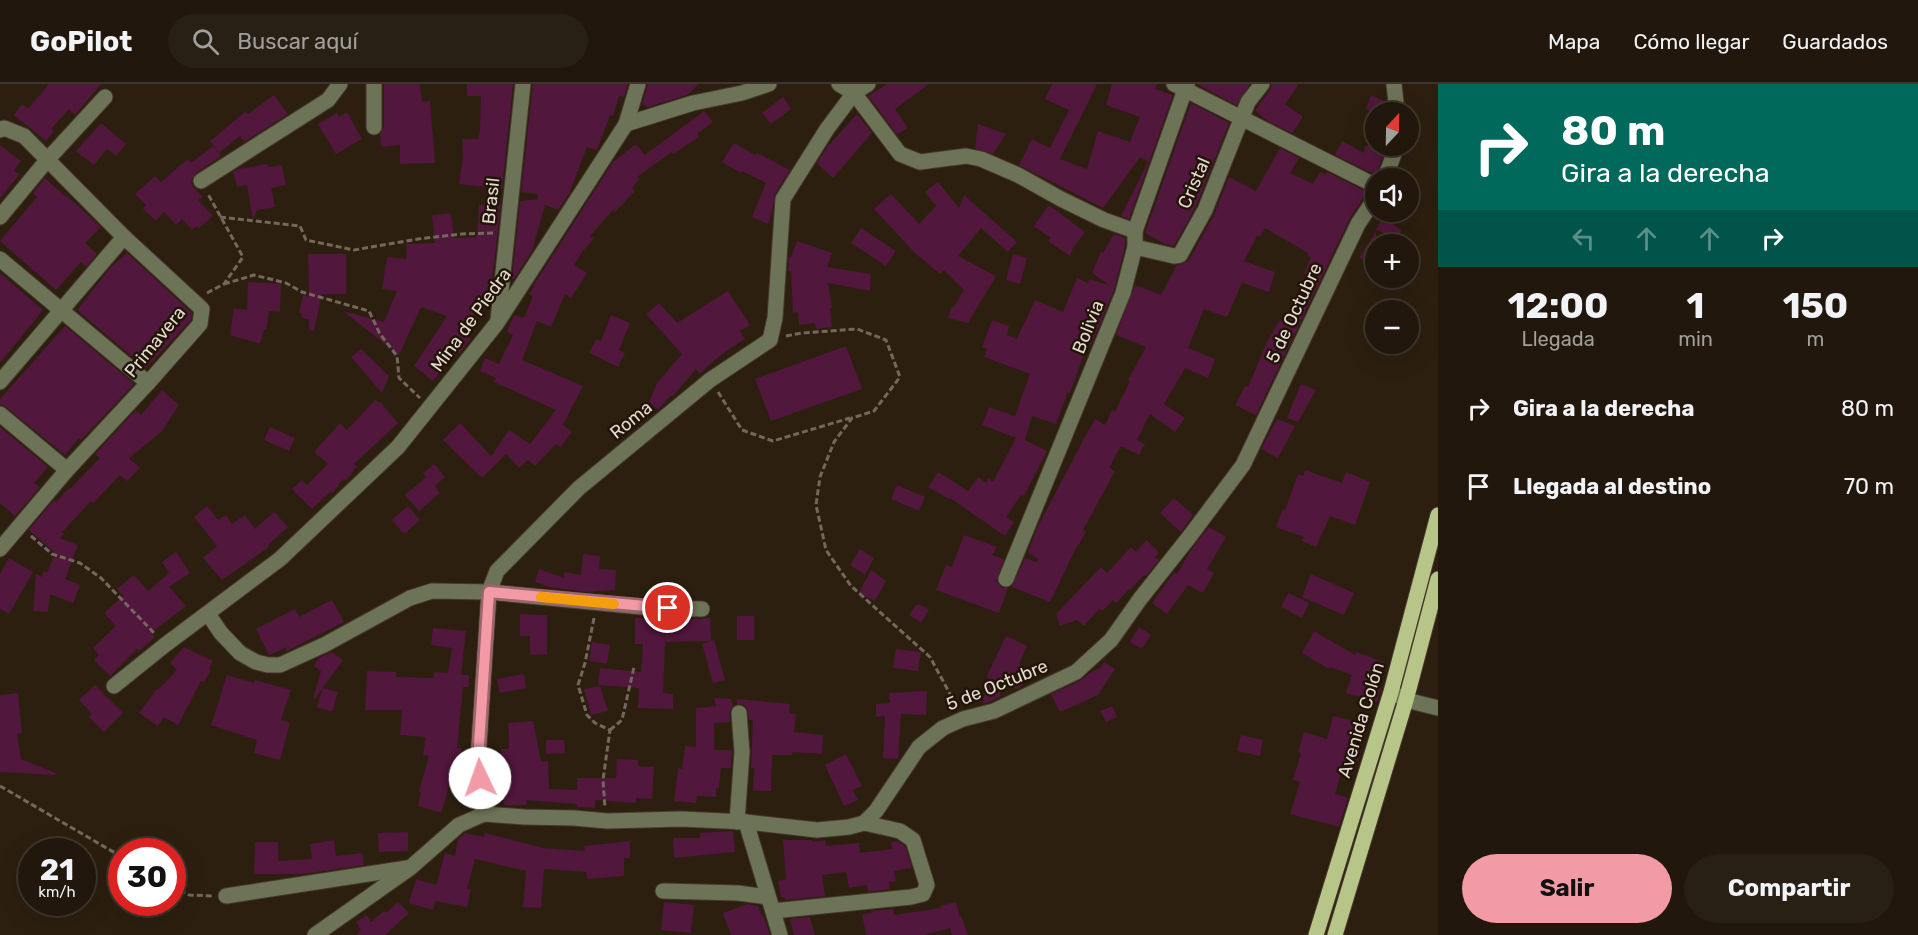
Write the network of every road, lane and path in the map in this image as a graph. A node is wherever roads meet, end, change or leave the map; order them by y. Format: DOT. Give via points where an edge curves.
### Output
graph roads {
  1 [pos="340,84"];
  2 [pos="374,84"];
  3 [pos="523,84"];
  4 [pos="638,84"];
  5 [pos="769,84"];
  6 [pos="839,84"];
  7 [pos="868,84"];
  8 [pos="1262,84"];
  9 [pos="1394,84"];
  10 [pos="1181,86"];
  11 [pos="854,93"];
  12 [pos="105,97"];
  13 [pos="1396,102"];
  14 [pos="1241,120"];
  15 [pos="626,124"];
  16 [pos="374,128"];
  17 [pos="0,129"];
  18 [pos="48,159"];
  19 [pos="1365,181"];
  20 [pos="201,182"];
  21 [pos="1365,214"];
  22 [pos="220,216"];
  23 [pos="0,217"];
  24 [pos="507,233"];
  25 [pos="124,237"];
  26 [pos="1135,239"];
  27 [pos="0,259"];
  28 [pos="224,284"];
  29 [pos="200,305"];
  30 [pos="61,312"];
  31 [pos="497,323"];
  32 [pos="770,340"];
  33 [pos="710,380"];
  34 [pos="0,382"];
  35 [pos="148,383"];
  36 [pos="430,407"];
  37 [pos="0,414"];
  38 [pos="852,418"];
  39 [pos="67,470"];
  40 [pos="1438,515"];
  41 [pos="20,526"];
  42 [pos="0,549"];
  43 [pos="1006,579"];
  44 [pos="1438,579"];
  45 [pos="489,592"];
  46 [pos="597,603"];
  47 [pos="702,609"];
  48 [pos="208,614"];
  49 [pos="165,645"];
  50 [pos="634,667"];
  51 [pos="114,686"];
  52 [pos="1391,693"];
  53 [pos="1406,700"];
  54 [pos="1438,708"];
  55 [pos="739,713"];
  56 [pos="963,719"];
  57 [pos="610,730"];
  58 [pos="0,786"];
  59 [pos="484,814"];
  60 [pos="607,821"];
  61 [pos="741,822"];
  62 [pos="864,823"];
  63 [pos="108,848"];
  64 [pos="410,868"];
  65 [pos="663,891"];
  66 [pos="186,893"];
  67 [pos="226,896"];
  68 [pos="771,904"];
  69 [pos="315,935"];
  70 [pos="780,935"];
  71 [pos="1316,935"];
  72 [pos="1335,935"];
  1 -- 20 [label="street" via="328,100"];
  2 -- 16 [label="street"];
  3 -- 24 [label="street, Brasil"];
  4 -- 15 [label="street, Mina de Piedra"];
  5 -- 15 [label="street"];
  6 -- 11 [label="street"];
  7 -- 11 [label="street"];
  8 -- 14 [label="street, Cristal" via="1248,102"];
  9 -- 13 [label="street"];
  10 -- 14 [label="street"];
  10 -- 26 [label="street, Bolivia"];
  11 -- 26 [label="street" via="900,154 920,162 966,156 994,163"];
  11 -- 32 [label="street" via="783,199"];
  12 -- 18 [label="street"];
  14 -- 19 [label="street"];
  14 -- 26 [label="street, Cristal" via="1204,210 1180,255 1173,256"];
  15 -- 31 [label="street, Mina de Piedra"];
  17 -- 18 [label="street, Primavera" via="24,136"];
  18 -- 23 [label="street"];
  18 -- 25 [label="street, Primavera"];
  20 -- 22 [label="path"];
  21 -- 56 [label="street, 5 de Octubre" via="1243,465 1111,640 1076,672 994,711"];
  22 -- 24 [label="path" via="300,226 306,240 354,250 451,235"];
  22 -- 28 [label="path" via="243,257"];
  24 -- 31 [label="street, Brasil"];
  25 -- 29 [label="street, Primavera"];
  25 -- 30 [label="street"];
  26 -- 43 [label="street, Bolivia" via="1123,293"];
  27 -- 30 [label="street"];
  28 -- 29 [label="path" via="208,292"];
  28 -- 36 [label="path" via="254,275 369,311 397,356 399,378"];
  29 -- 35 [label="street, Primavera" via="200,324"];
  30 -- 34 [label="street"];
  30 -- 35 [label="street"];
  31 -- 36 [label="street, Mina de Piedra"];
  32 -- 33 [label="street, Roma"];
  32 -- 38 [label="path" via="856,329 886,340 900,377 874,411"];
  33 -- 38 [label="path" via="742,430 773,441"];
  33 -- 45 [label="street, Roma" via="579,488 497,571"];
  35 -- 39 [label="street, Primavera"];
  36 -- 48 [label="street, Mina de Piedra" via="398,447 280,560"];
  37 -- 39 [label="street"];
  38 -- 56 [label="path" via="834,442 820,477 816,506 826,550 851,586 930,657"];
  39 -- 41 [label="street, Primavera"];
  40 -- 52 [label="main road, Avenida Colón"];
  41 -- 42 [label="street, Primavera"];
  41 -- 49 [label="path" via="52,554 80,563 101,578"];
  44 -- 53 [label="main road, Avenida Colón"];
  45 -- 46 [label="street"];
  45 -- 48 [label="street" via="432,591 410,598 280,665 256,662 240,653"];
  45 -- 59 [label="street, Roma" via="478,760"];
  46 -- 47 [label="street"];
  46 -- 57 [label="path" via="578,685 587,715"];
  48 -- 49 [label="street, Mina de Piedra"];
  49 -- 51 [label="street, Mina de Piedra"];
  50 -- 57 [label="path" via="622,720"];
  52 -- 53 [label="street"];
  52 -- 71 [label="main road, Avenida Colón"];
  53 -- 54 [label="street"];
  53 -- 72 [label="main road, Avenida Colón"];
  55 -- 61 [label="street"];
  56 -- 62 [label="street, 5 de Octubre" via="943,728 920,747"];
  57 -- 60 [label="path" via="603,780"];
  58 -- 63 [label="path"];
  59 -- 60 [label="street"];
  59 -- 64 [label="street" via="459,825"];
  60 -- 61 [label="street"];
  61 -- 62 [label="street" via="817,830"];
  61 -- 68 [label="street"];
  62 -- 68 [label="street" via="900,831 913,840 927,885 923,894"];
  64 -- 67 [label="street"];
  64 -- 69 [label="street"];
  65 -- 68 [label="street" via="738,893"];
  66 -- 67 [label="path"];
  68 -- 70 [label="street"];
}
